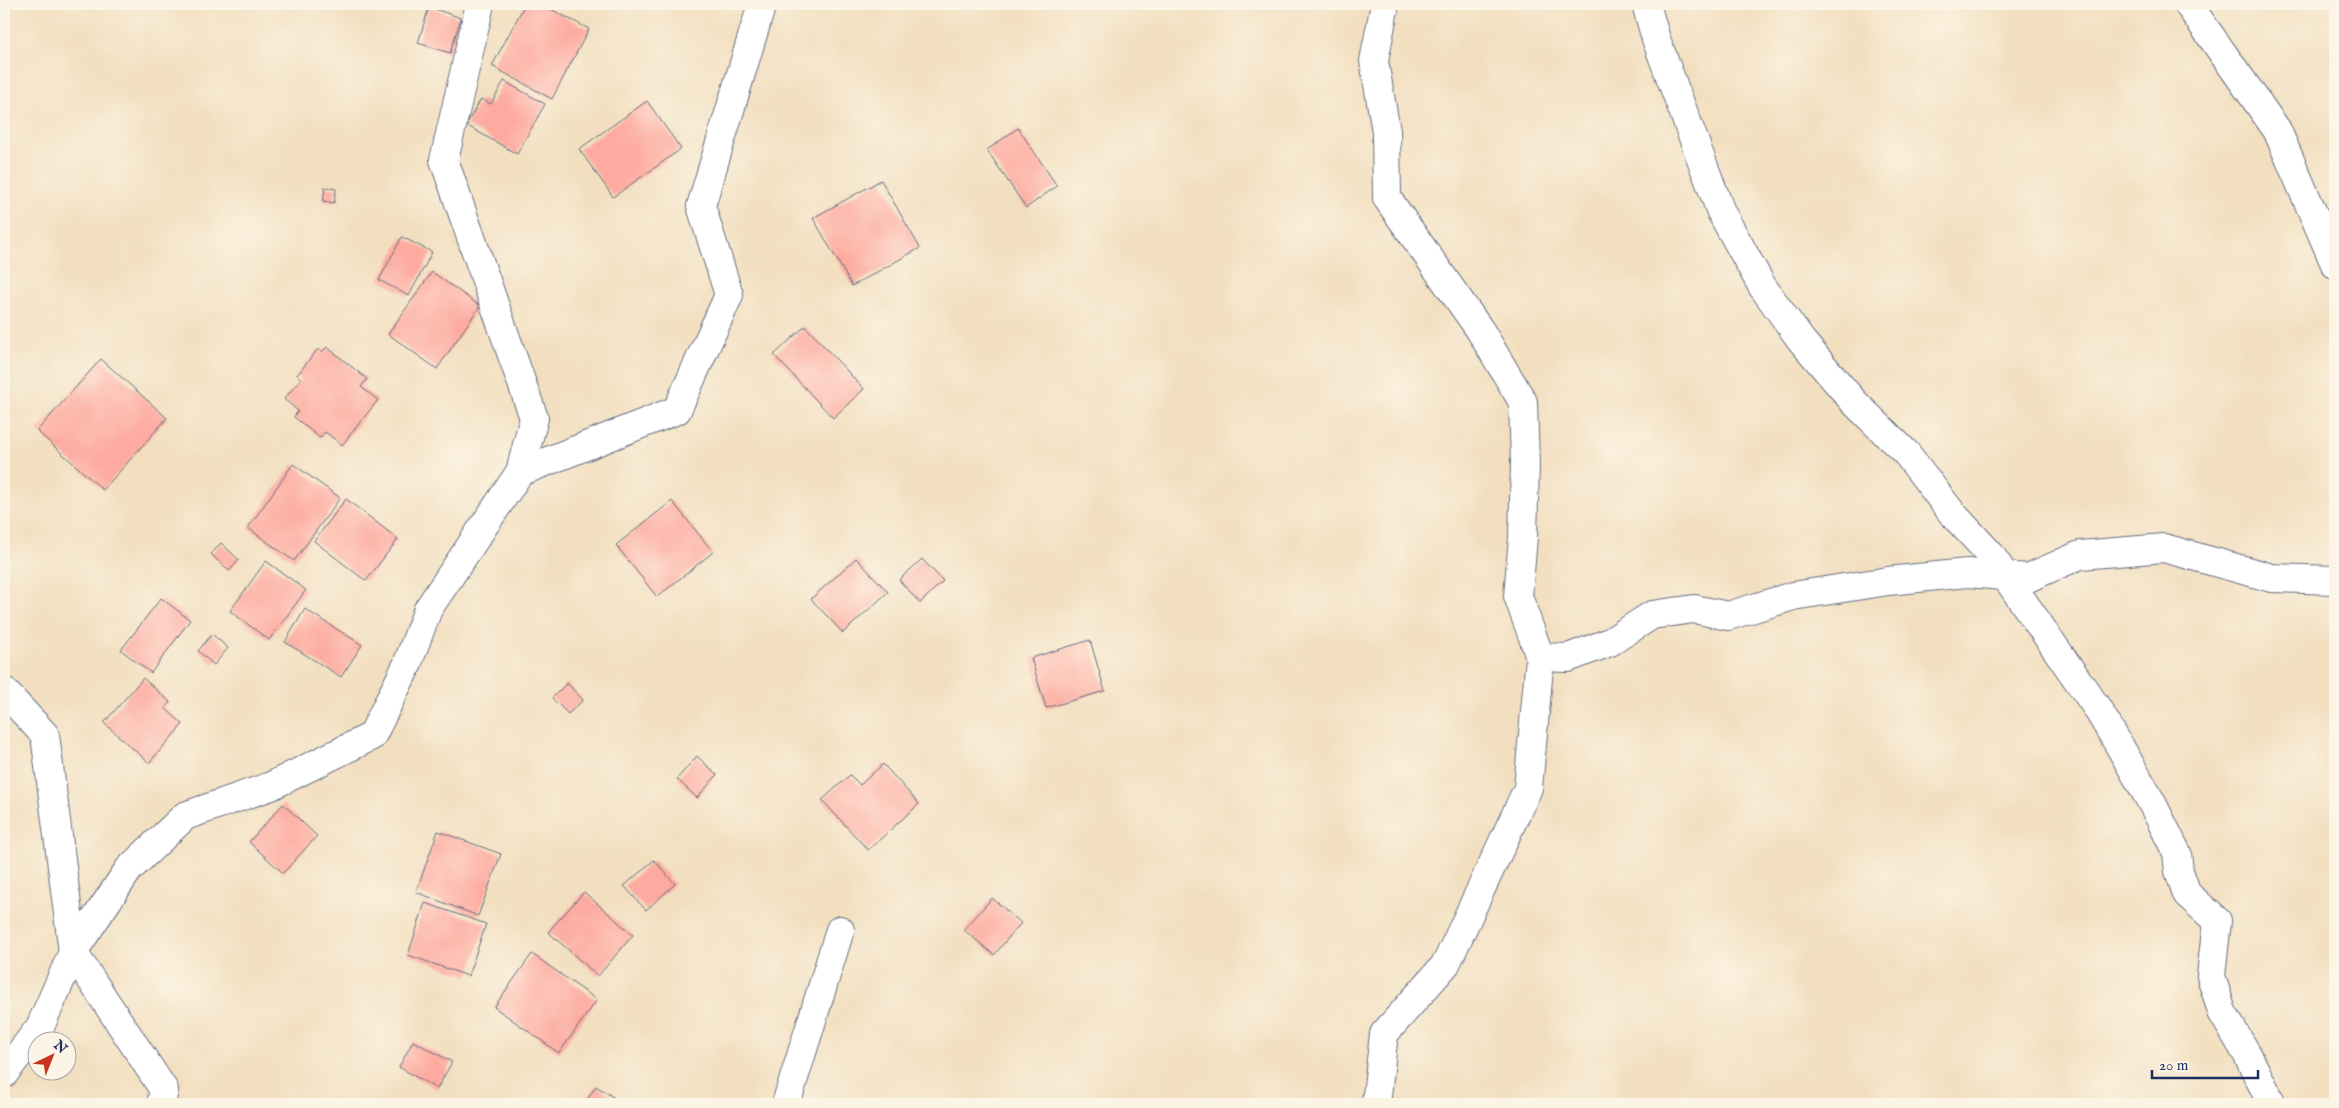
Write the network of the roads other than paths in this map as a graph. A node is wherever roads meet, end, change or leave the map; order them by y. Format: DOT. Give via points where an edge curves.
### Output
graph roads {
  1 [pos="480,4"];
  2 [pos="762,4"];
  3 [pos="1385,4"];
  4 [pos="1646,4"];
  5 [pos="2188,4"];
  6 [pos="2335,264"];
  7 [pos="520,472"];
  8 [pos="2005,576"];
  9 [pos="2335,580"];
  10 [pos="1540,656"];
  11 [pos="4,691"];
  12 [pos="840,930"];
  13 [pos="73,952"];
  14 [pos="4,1074"];
  15 [pos="161,1104"];
  16 [pos="786,1104"];
  17 [pos="1376,1104"];
  18 [pos="2272,1104"];
  1 -- 7 [label="street" via="444,160 534,418"];
  2 -- 7 [label="street" via="701,206 729,295 677,410"];
  3 -- 10 [label="street" via="1374,61 1386,131 1387,198 1480,330 1523,402 1525,463 1518,596"];
  4 -- 8 [label="street" via="1721,212 1762,286 1801,340 1854,402 1907,454"];
  5 -- 6 [label="street" via="2277,130"];
  7 -- 13 [label="street" via="428,609 407,665 372,736 271,786 185,816 129,868"];
  8 -- 9 [label="street" via="2028,578 2080,556 2164,548 2272,578"];
  8 -- 10 [label="street" via="1967,573 1888,581 1793,596 1728,616 1694,609 1652,615 1610,642 1568,658"];
  8 -- 18 [label="street" via="2096,708 2143,788 2177,853 2187,894 2217,920 2211,976 2222,1012"];
  10 -- 17 [label="street" via="1528,788 1446,964 1384,1034"];
  11 -- 13 [label="street" via="45,735"];
  12 -- 16 [label="street"];
  13 -- 14 [label="street" via="40,1027"];
  13 -- 15 [label="street" via="164,1090"];
}
